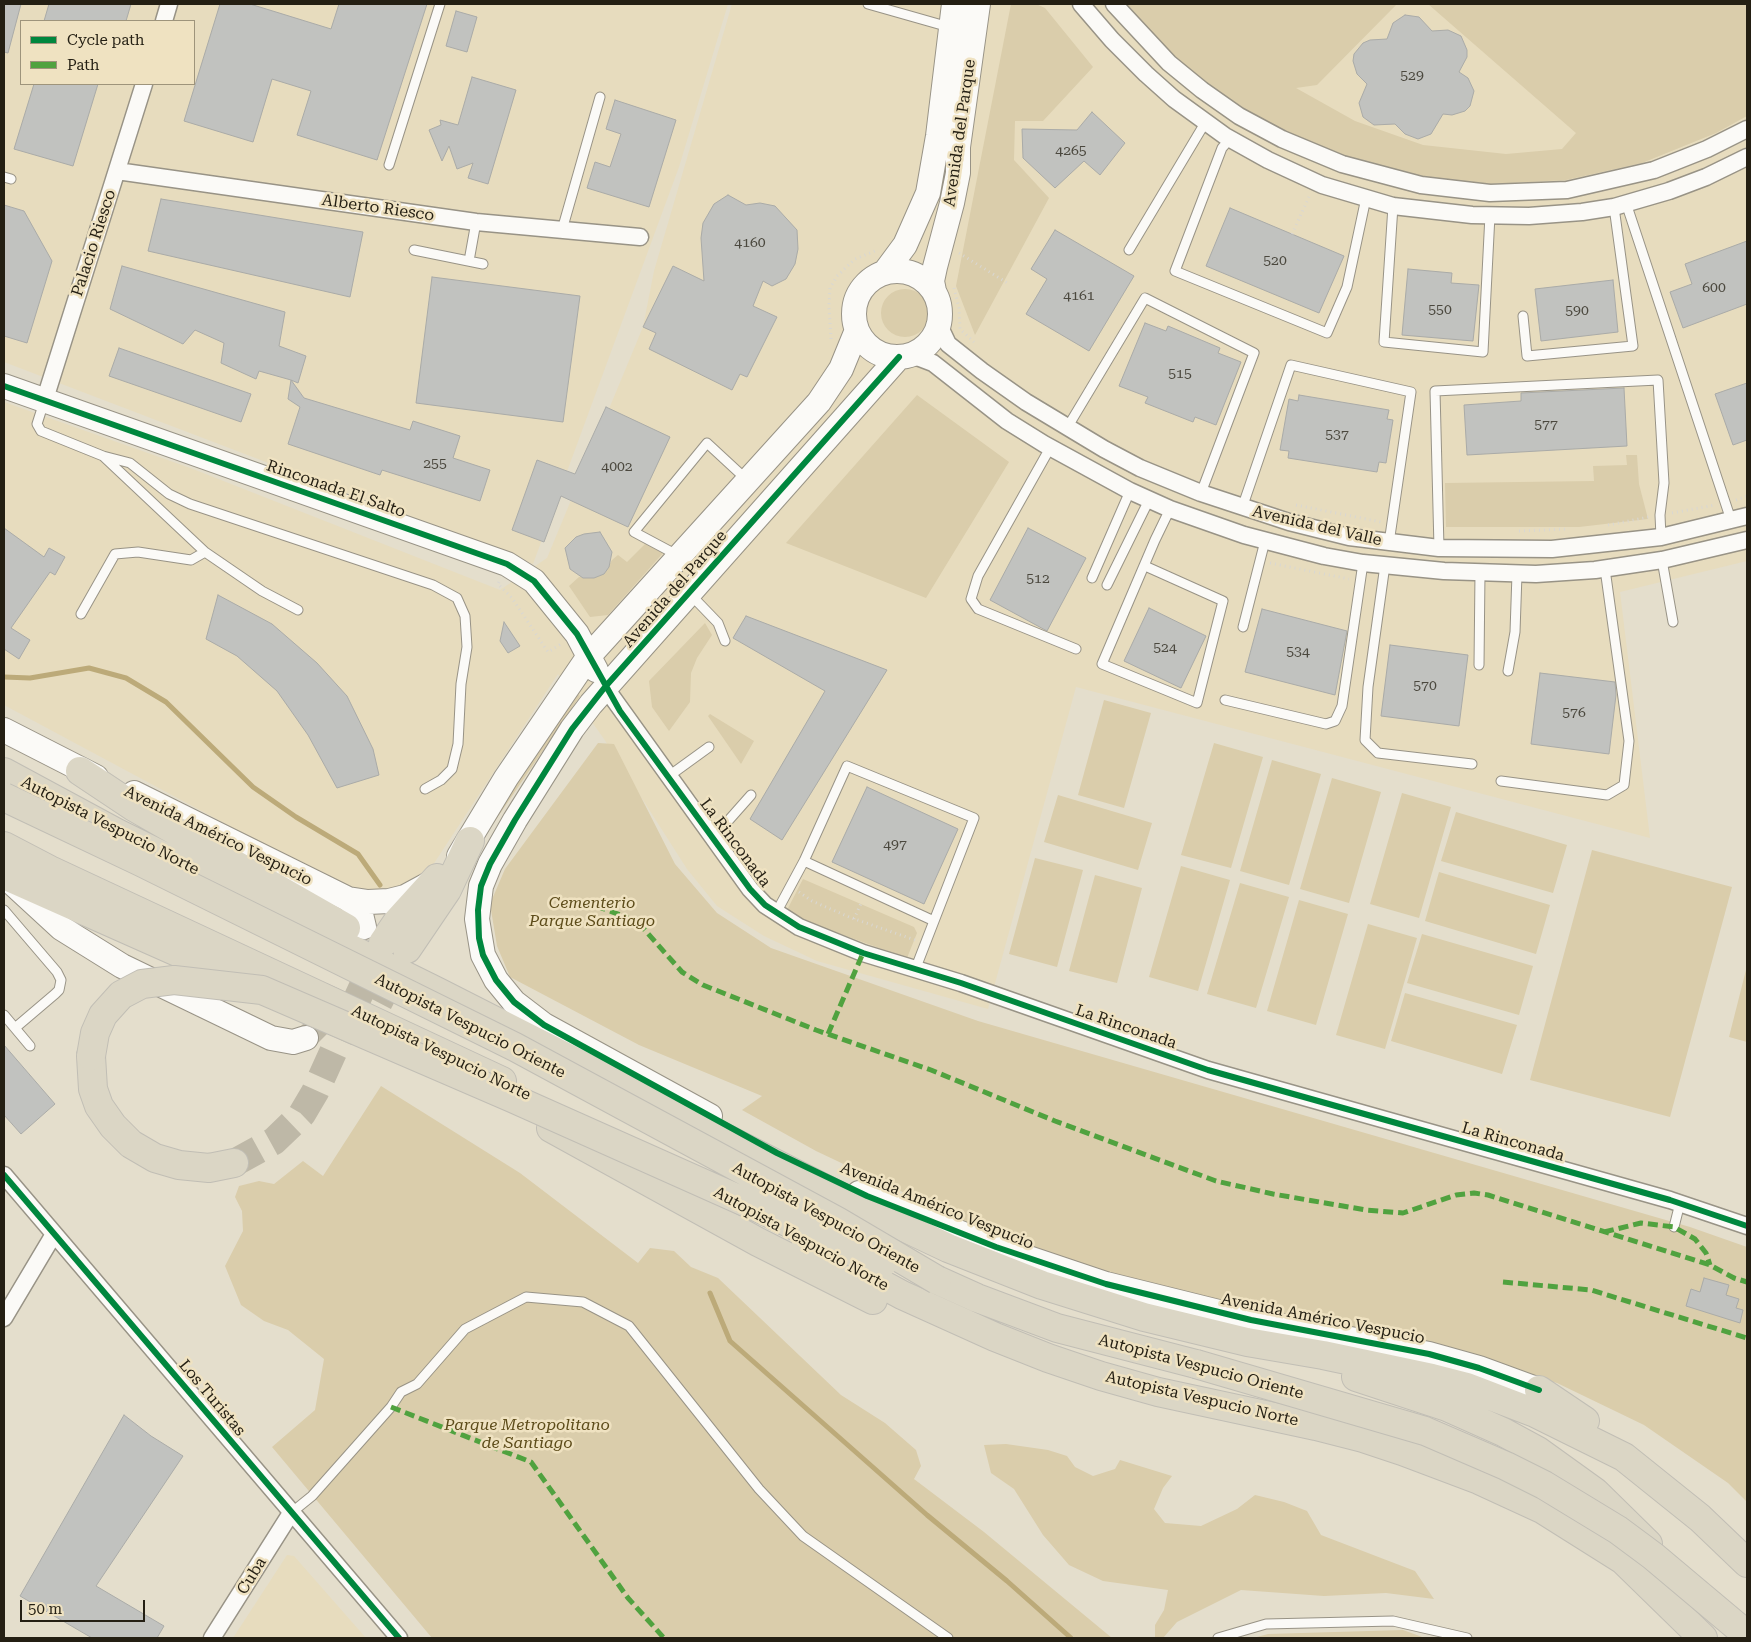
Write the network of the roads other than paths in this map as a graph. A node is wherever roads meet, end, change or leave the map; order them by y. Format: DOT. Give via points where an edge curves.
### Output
graph roads {
  1 [pos="170,4"];
  2 [pos="440,4"];
  3 [pos="868,4"];
  4 [pos="954,4"];
  5 [pos="978,4"];
  6 [pos="1081,4"];
  7 [pos="1114,4"];
  8 [pos="164,20"];
  9 [pos="951,27"];
  10 [pos="144,85"];
  11 [pos="600,97"];
  12 [pos="1239,116"];
  13 [pos="1205,123"];
  14 [pos="1747,129"];
  15 [pos="1227,137"];
  16 [pos="1282,139"];
  17 [pos="1747,157"];
  18 [pos="1268,160"];
  19 [pos="389,165"];
  20 [pos="117,171"];
  21 [pos="1552,192"];
  22 [pos="1515,193"];
  23 [pos="1366,198"];
  24 [pos="1620,205"];
  25 [pos="1393,206"];
  26 [pos="1490,215"];
  27 [pos="1552,215"];
  28 [pos="1511,216"];
  29 [pos="476,222"];
  30 [pos="562,230"];
  31 [pos="640,237"];
  32 [pos="414,250"];
  33 [pos="1129,250"];
  34 [pos="468,261"];
  35 [pos="483,264"];
  36 [pos="885,272"];
  37 [pos="944,289"];
  38 [pos="1523,316"];
  39 [pos="939,325"];
  40 [pos="857,330"];
  41 [pos="906,356"];
  42 [pos="4,386"];
  43 [pos="44,402"];
  44 [pos="1066,428"];
  45 [pos="1050,448"];
  46 [pos="103,456"];
  47 [pos="749,482"];
  48 [pos="1130,491"];
  49 [pos="1201,493"];
  50 [pos="1149,500"];
  51 [pos="1242,508"];
  52 [pos="1170,509"];
  53 [pos="1747,516"];
  54 [pos="1731,520"];
  55 [pos="1661,537"];
  56 [pos="1747,540"];
  57 [pos="1265,541"];
  58 [pos="1389,543"];
  59 [pos="1438,548"];
  60 [pos="205,552"];
  61 [pos="680,557"];
  62 [pos="1662,560"];
  63 [pos="1363,563"];
  64 [pos="1144,566"];
  65 [pos="1384,566"];
  66 [pos="1606,568"];
  67 [pos="1480,573"];
  68 [pos="1517,574"];
  69 [pos="1092,578"];
  70 [pos="1107,585"];
  71 [pos="689,593"];
  72 [pos="298,610"];
  73 [pos="81,614"];
  74 [pos="1673,622"];
  75 [pos="1243,627"];
  76 [pos="725,642"];
  77 [pos="1076,649"];
  78 [pos="589,656"];
  79 [pos="1479,665"];
  80 [pos="1508,671"];
  81 [pos="605,687"];
  82 [pos="1225,700"];
  83 [pos="4,730"];
  84 [pos="709,747"];
  85 [pos="1472,764"];
  86 [pos="80,771"];
  87 [pos="4,772"];
  88 [pos="669,776"];
  89 [pos="1501,781"];
  90 [pos="425,789"];
  91 [pos="751,795"];
  92 [pos="4,796"];
  93 [pos="712,839"];
  94 [pos="470,841"];
  95 [pos="4,846"];
  96 [pos="494,856"];
  97 [pos="4,861"];
  98 [pos="804,861"];
  99 [pos="4,876"];
  100 [pos="437,878"];
  101 [pos="348,899"];
  102 [pos="4,910"];
  103 [pos="776,913"];
  104 [pos="934,921"];
  105 [pos="175,928"];
  106 [pos="385,940"];
  107 [pos="915,970"];
  108 [pos="262,990"];
  109 [pos="438,992"];
  110 [pos="4,1016"];
  111 [pos="15,1028"];
  112 [pos="306,1038"];
  113 [pos="30,1046"];
  114 [pos="518,1111"];
  115 [pos="234,1163"];
  116 [pos="4,1175"];
  117 [pos="1680,1204"];
  118 [pos="1747,1226"];
  119 [pos="1674,1227"];
  120 [pos="54,1234"];
  121 [pos="936,1280"];
  122 [pos="4,1318"];
  123 [pos="1247,1342"];
  124 [pos="1101,1376"];
  125 [pos="1539,1390"];
  126 [pos="291,1513"];
  127 [pos="1747,1537"];
  128 [pos="1747,1558"];
  129 [pos="1747,1563"];
  130 [pos="1747,1635"];
  131 [pos="212,1638"];
  132 [pos="399,1638"];
  133 [pos="948,1638"];
  134 [pos="1218,1638"];
  135 [pos="1467,1638"];
  136 [pos="1703,1638"];
  137 [pos="1730,1638"];
  1 -- 8 [label="street"];
  2 -- 19 [label="lane"];
  3 -- 9 [label="lane"];
  4 -- 9 [label="street, Avenida del Parque"];
  5 -- 37 [label="street, Avenida del Parque" via="958,147 958,173 932,280"];
  6 -- 13 [label="street" via="1146,74"];
  7 -- 12 [label="street" via="1169,62"];
  9 -- 36 [label="street, Avenida del Parque" via="928,193 905,245"];
  10 -- 20 [label="street, Palacio Riesco"];
  11 -- 30 [label="lane"];
  12 -- 15 [label="street" via="1243,123 1242,132 1236,137"];
  12 -- 16 [label="street"];
  13 -- 15 [label="street"];
  13 -- 33 [label="lane"];
  14 -- 21 [label="street" via="1654,170"];
  15 -- 18 [label="street"];
  15 -- 23 [label="lane" via="1175,271 1327,333 1347,287"];
  16 -- 18 [label="street" via="1266,144 1264,151"];
  16 -- 22 [label="street" via="1381,176 1443,189"];
  17 -- 24 [label="street" via="1687,185"];
  18 -- 23 [label="street" via="1322,185"];
  20 -- 29 [label="street, Alberto Riesco"];
  20 -- 43 [label="street, Palacio Riesco"];
  21 -- 22 [label="street"];
  21 -- 27 [label="street" via="1546,200"];
  22 -- 28 [label="street" via="1521,204"];
  23 -- 25 [label="street"];
  24 -- 27 [label="street"];
  24 -- 38 [label="lane" via="1633,346 1527,356"];
  24 -- 54 [label="lane"];
  25 -- 26 [label="street"];
  25 -- 26 [label="lane" via="1384,342 1483,352"];
  26 -- 28 [label="street"];
  27 -- 28 [label="street"];
  29 -- 30 [label="street, Alberto Riesco"];
  29 -- 34 [label="lane"];
  30 -- 31 [label="street, Alberto Riesco"];
  32 -- 34 [label="lane"];
  34 -- 35 [label="lane"];
  36 -- 37 [label="street" via="900,270 913,273"];
  36 -- 40 [label="street" via="874,277 857,296 854,309"];
  37 -- 39 [label="street"];
  39 -- 41 [label="street" via="929,343"];
  39 -- 44 [label="street, Avenida del Valle" via="948,344 960,354"];
  40 -- 41 [label="street" via="875,351 887,356"];
  40 -- 47 [label="street, Avenida del Parque" via="849,353 829,389"];
  41 -- 45 [label="street" via="933,362 1007,421"];
  41 -- 71 [label="street, Avenida del Parque"];
  42 -- 43 [label="street, Rinconada El Salto"];
  43 -- 46 [label="lane" via="37,424 41,432"];
  43 -- 78 [label="street, Rinconada El Salto" via="507,564 534,581 576,634"];
  44 -- 49 [label="street, Avenida del Valle" via="1140,468"];
  44 -- 49 [label="lane" via="1145,298 1254,353"];
  45 -- 48 [label="street"];
  45 -- 77 [label="lane" via="978,576 971,599 978,609"];
  46 -- 60 [label="lane"];
  46 -- 90 [label="lane" via="130,463 169,494 190,504 433,584 457,598 465,616 467,647 461,684 458,744 452,769"];
  47 -- 61 [label="street, Avenida del Parque"];
  47 -- 61 [label="lane" via="707,443 634,532"];
  48 -- 50 [label="street"];
  48 -- 69 [label="lane"];
  49 -- 51 [label="street, Avenida del Valle"];
  50 -- 52 [label="street"];
  50 -- 70 [label="lane"];
  51 -- 58 [label="street, Avenida del Valle" via="1349,537"];
  51 -- 58 [label="lane" via="1292,366 1411,392"];
  52 -- 57 [label="street"];
  52 -- 64 [label="lane"];
  53 -- 54 [label="street, Avenida del Valle"];
  54 -- 55 [label="street, Avenida del Valle"];
  55 -- 59 [label="street, Avenida del Valle" via="1552,549"];
  55 -- 59 [label="lane" via="1664,483 1658,380 1435,391"];
  56 -- 62 [label="street"];
  57 -- 63 [label="street"];
  57 -- 75 [label="lane"];
  58 -- 59 [label="street, Avenida del Valle"];
  60 -- 72 [label="lane" via="262,591"];
  60 -- 73 [label="lane" via="191,560 138,552 115,554"];
  61 -- 78 [label="street, Avenida del Parque"];
  62 -- 66 [label="street"];
  62 -- 74 [label="lane"];
  63 -- 65 [label="street"];
  63 -- 82 [label="lane" via="1342,706 1335,721 1326,724"];
  64 -- 64 [label="lane" via="1223,600 1197,703 1102,664"];
  65 -- 67 [label="street"];
  65 -- 85 [label="lane" via="1368,687 1365,740 1378,753"];
  66 -- 68 [label="street"];
  66 -- 89 [label="lane" via="1628,741 1624,785 1607,795"];
  67 -- 68 [label="street"];
  67 -- 79 [label="lane"];
  68 -- 80 [label="lane" via="1515,632"];
  71 -- 76 [label="lane" via="718,623"];
  71 -- 81 [label="street, Avenida del Parque"];
  78 -- 81 [label="street, Rinconada El Salto"];
  78 -- 94 [label="street, Avenida del Parque" via="506,778"];
  81 -- 88 [label="street, La Rinconada"];
  81 -- 96 [label="street, Avenida del Parque" via="572,729"];
  83 -- 86 [label="street, Avenida Américo Vespucio"];
  84 -- 88 [label="lane"];
  86 -- 101 [label="street, Avenida Américo Vespucio" via="125,788"];
  86 -- 109 [label="highway" via="134,807 322,913"];
  87 -- 109 [label="highway, Autopista Vespucio Norte" via="116,833"];
  88 -- 93 [label="street, La Rinconada"];
  91 -- 93 [label="lane"];
  92 -- 121 [label="highway, Autopista Vespucio Oriente, bridge" via="515,1047 837,1221"];
  93 -- 103 [label="street, La Rinconada" via="750,889"];
  94 -- 100 [label="street, Avenida del Parque"];
  94 -- 106 [label="highway" via="447,890"];
  95 -- 105 [label="highway, Autopista Vespucio Norte"];
  96 -- 125 [label="street, Avenida Américo Vespucio" via="479,894 479,938 491,972 514,1002 544,1025 777,1152 867,1196 996,1247 1106,1284 1251,1320 1429,1354"];
  97 -- 105 [label="highway"];
  98 -- 103 [label="lane"];
  98 -- 104 [label="lane"];
  98 -- 104 [label="lane" via="847,766 974,818"];
  99 -- 108 [label="highway"];
  99 -- 112 [label="street" via="61,928 122,966 270,1038 293,1042"];
  100 -- 101 [label="street, Avenida Américo Vespucio" via="412,894 397,899 368,902"];
  100 -- 106 [label="highway"];
  101 -- 106 [label="street"];
  102 -- 111 [label="lane" via="61,980 59,990"];
  103 -- 107 [label="street, La Rinconada" via="799,927"];
  104 -- 107 [label="lane"];
  105 -- 124 [label="highway, Autopista Vespucio Norte" via="454,1057 626,1143 902,1295 995,1337"];
  107 -- 117 [label="street, La Rinconada" via="961,983 1208,1070"];
  108 -- 115 [label="highway, bridge" via="174,980 142,984 122,996 103,1015 95,1033 91,1056 92,1082 99,1106 112,1126 131,1144 155,1158 179,1166 209,1168"];
  108 -- 121 [label="highway, bridge" via="512,1098 829,1243"];
  109 -- 123 [label="highway, Autopista Vespucio Norte" via="948,1248 1093,1302"];
  110 -- 111 [label="lane"];
  111 -- 113 [label="lane"];
  114 -- 124 [label="highway" via="758,1242 865,1296 975,1342"];
  116 -- 120 [label="street, Los Turistas"];
  117 -- 118 [label="street, La Rinconada"];
  117 -- 119 [label="lane"];
  120 -- 122 [label="street"];
  120 -- 126 [label="street, Los Turistas"];
  121 -- 130 [label="highway, Autopista Vespucio Oriente, bridge" via="1057,1328 1392,1420 1506,1466 1618,1530"];
  123 -- 129 [label="highway, Autopista Vespucio Norte" via="1360,1362 1467,1387 1535,1413 1624,1457 1700,1518"];
  123 -- 137 [label="highway, Autopista Vespucio Oriente" via="1448,1407 1538,1451 1595,1492 1623,1517"];
  124 -- 136 [label="highway, Autopista Vespucio Norte" via="1214,1405 1316,1426 1402,1450 1479,1480 1542,1509 1622,1560"];
  125 -- 127 [label="highway" via="1647,1456 1714,1507"];
  125 -- 128 [label="highway" via="1627,1450 1696,1504 1730,1536"];
  126 -- 131 [label="street, Cuba"];
  126 -- 132 [label="street, Los Turistas"];
  126 -- 133 [label="lane" via="312,1496 401,1392 417,1384 466,1329 526,1297 583,1302 629,1326 759,1489 803,1536"];
  134 -- 135 [label="lane" via="1266,1624 1393,1621"];
}
